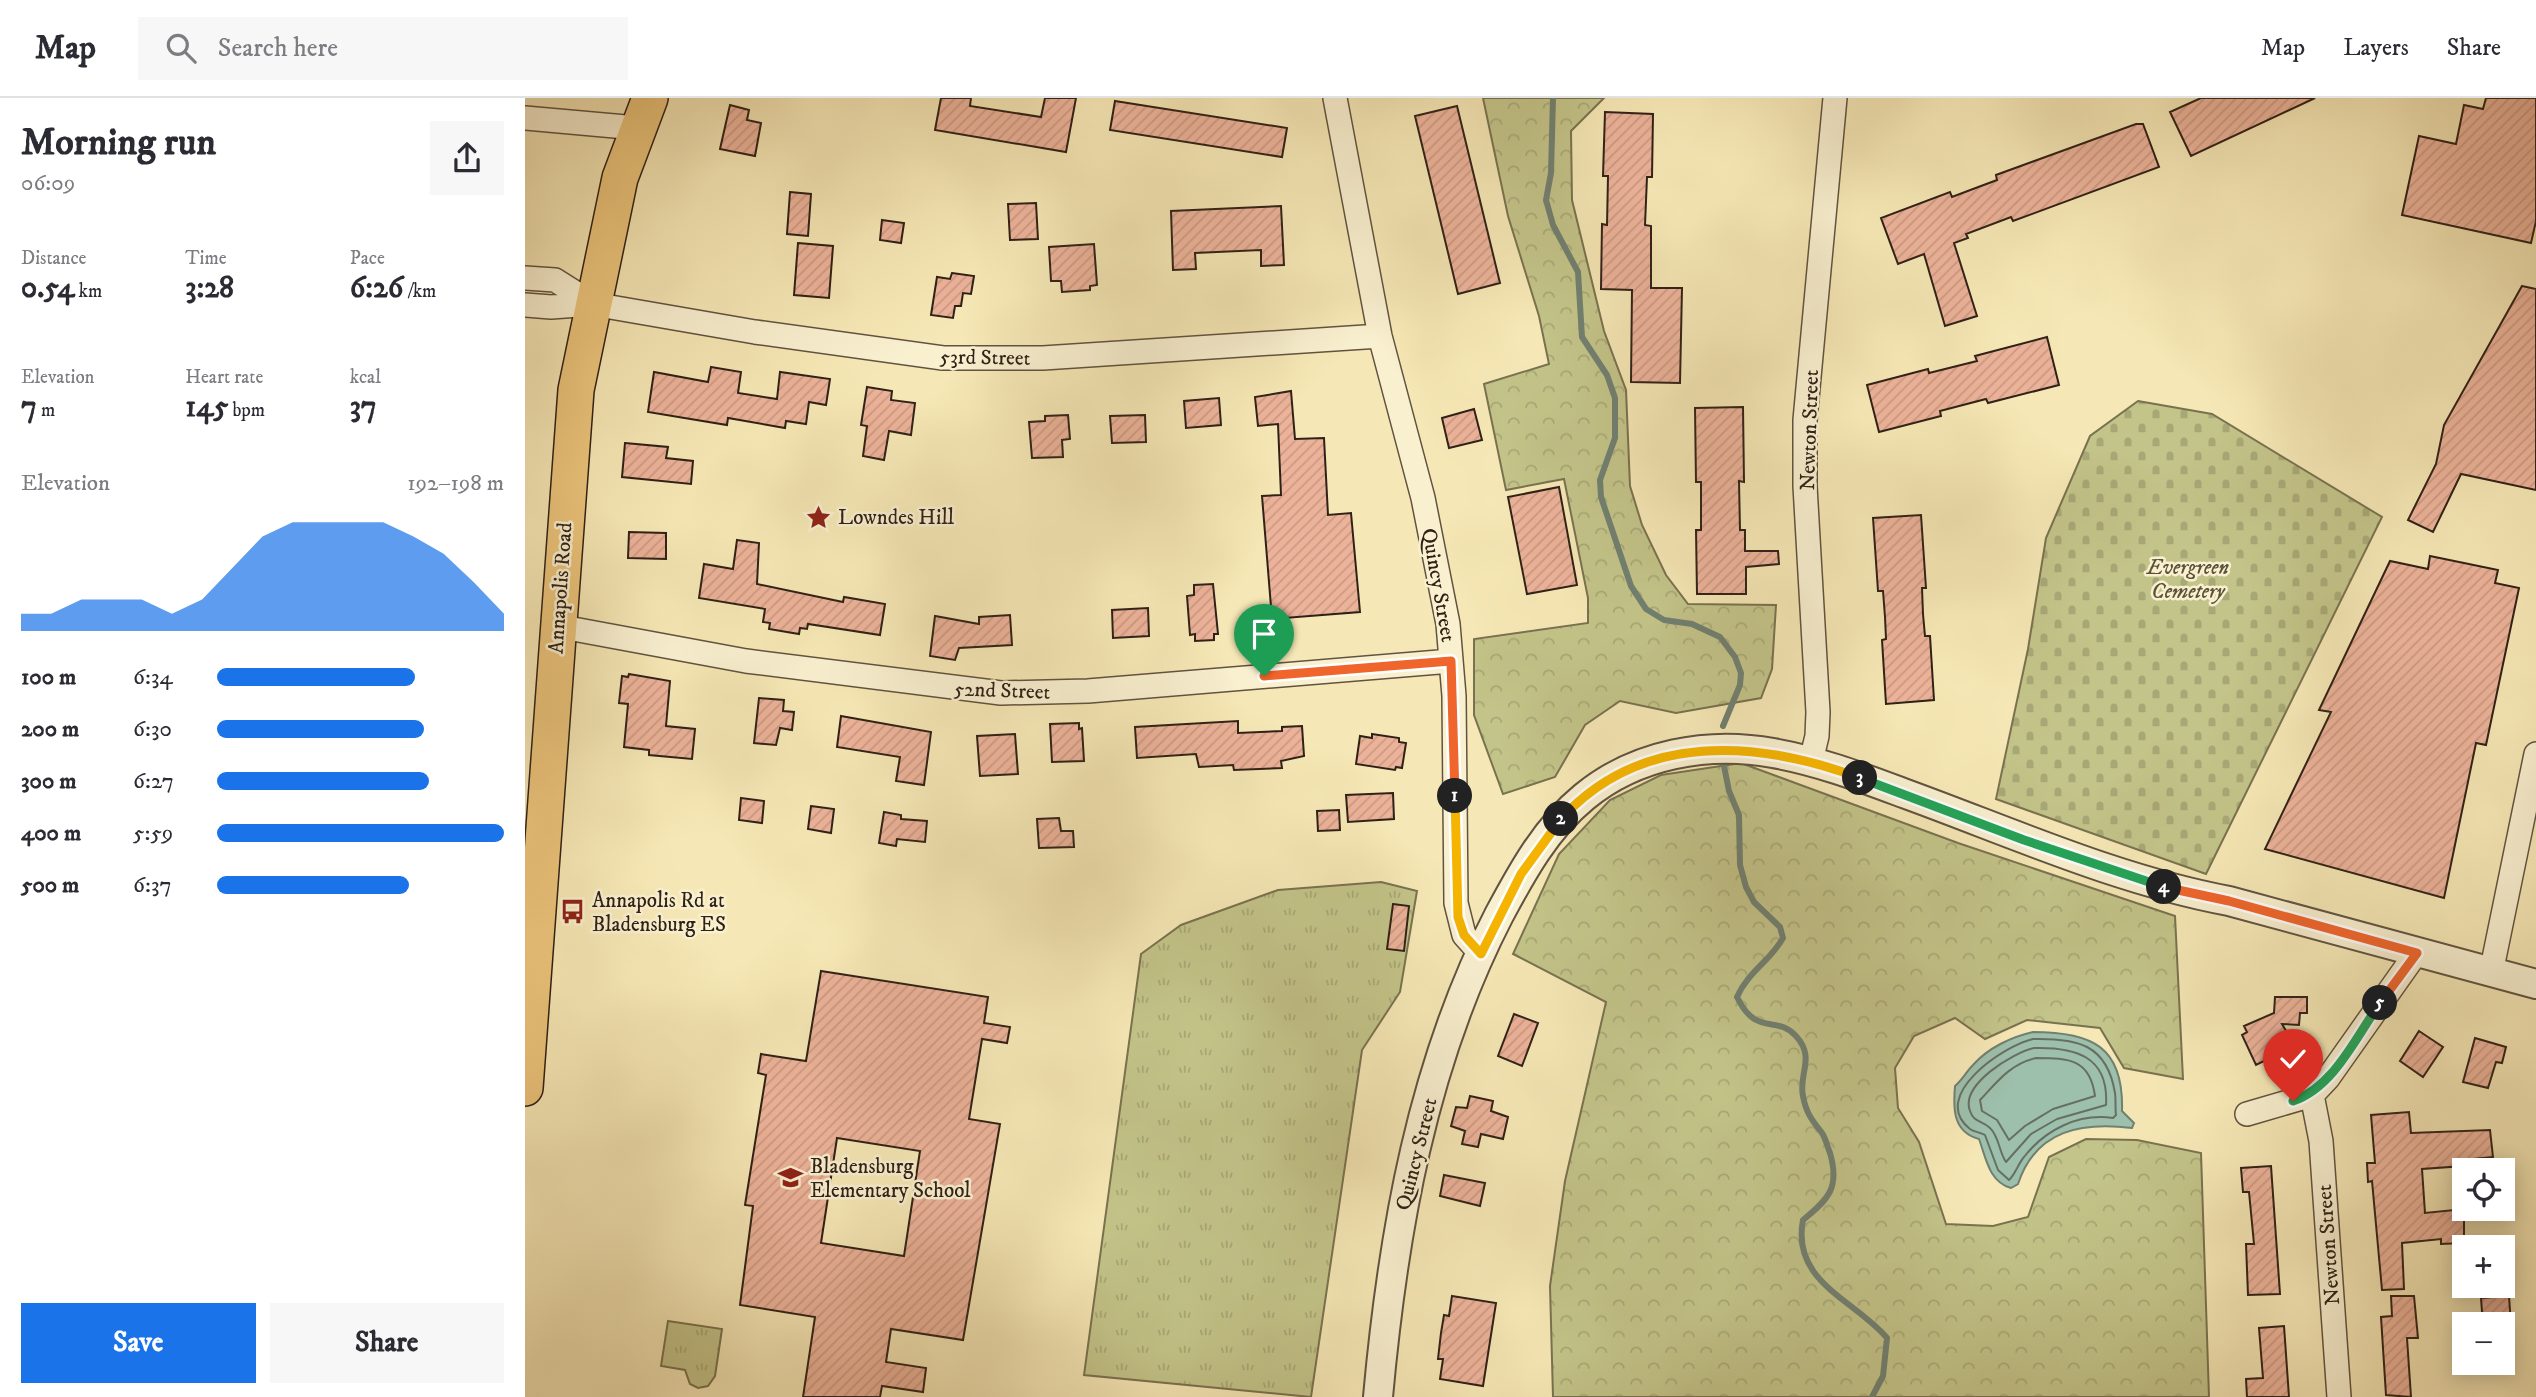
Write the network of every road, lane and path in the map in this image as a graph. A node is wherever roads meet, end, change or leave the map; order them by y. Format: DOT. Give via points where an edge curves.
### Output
graph roads {
  1 [pos="1335,98"];
  2 [pos="1835,98"];
  3 [pos="643,113"];
  4 [pos="525,118"];
  5 [pos="525,278"];
  6 [pos="525,304"];
  7 [pos="593,304"];
  8 [pos="1380,336"];
  9 [pos="557,626"];
  10 [pos="1451,661"];
  11 [pos="2536,754"];
  12 [pos="1811,761"];
  13 [pos="2417,953"];
  14 [pos="1481,954"];
  15 [pos="2491,973"];
  16 [pos="2536,984"];
  17 [pos="526,1073"];
  18 [pos="2312,1095"];
  19 [pos="2247,1114"];
  20 [pos="1378,1397"];
  21 [pos="2339,1397"];
  1 -- 8 [label="street, Quincy Street"];
  2 -- 12 [label="street, Newton Street" via="1805,420 1818,712"];
  3 -- 4 [label="street"];
  3 -- 7 [label="main road, Annapolis Road" via="619,178"];
  5 -- 7 [label="street" via="555,280"];
  6 -- 7 [label="street"];
  7 -- 8 [label="street, 53rd Street" via="943,358 1044,358"];
  7 -- 9 [label="main road, Annapolis Road" via="576,390"];
  8 -- 10 [label="street, Quincy Street" via="1441,578"];
  9 -- 10 [label="street, 52nd Street" via="746,661 1001,693 1088,691"];
  9 -- 17 [label="main road, Annapolis Road"];
  10 -- 14 [label="street, Quincy Street" via="1457,903 1464,935"];
  11 -- 15 [label="street"];
  12 -- 13 [label="street" via="2179,892 2229,901"];
  12 -- 14 [label="street" via="1755,750 1718,749 1659,757 1612,777 1552,829 1517,883"];
  13 -- 15 [label="street"];
  13 -- 18 [label="street"];
  14 -- 20 [label="street, Quincy Street" via="1446,1044 1412,1158 1396,1240"];
  15 -- 16 [label="street"];
  18 -- 19 [label="street"];
  18 -- 21 [label="street, Newton Street" via="2321,1141"];
}
